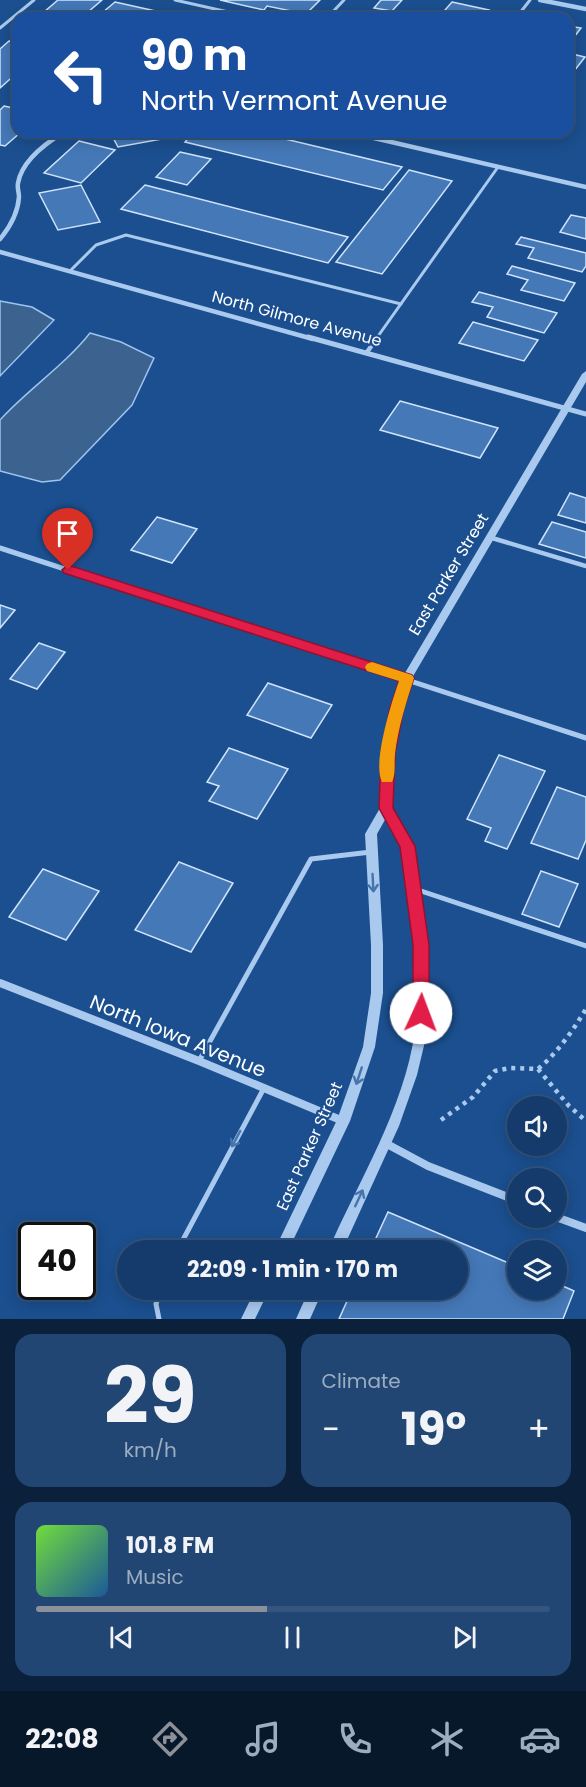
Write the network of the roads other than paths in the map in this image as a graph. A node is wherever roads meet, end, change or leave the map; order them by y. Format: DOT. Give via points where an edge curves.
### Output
graph roads {
  1 [pos="34,0"];
  2 [pos="175,0"];
  3 [pos="344,0"];
  4 [pos="530,0"];
  5 [pos="540,0"];
  6 [pos="586,9"];
  7 [pos="19,12"];
  8 [pos="228,12"];
  9 [pos="333,12"];
  10 [pos="521,12"];
  11 [pos="12,18"];
  12 [pos="0,28"];
  13 [pos="56,138"];
  14 [pos="374,138"];
  15 [pos="498,167"];
  16 [pos="586,186"];
  17 [pos="0,239"];
  18 [pos="0,252"];
  19 [pos="70,270"];
  20 [pos="401,304"];
  21 [pos="367,352"];
  22 [pos="586,374"];
  23 [pos="566,408"];
  24 [pos="586,414"];
  25 [pos="492,538"];
  26 [pos="0,548"];
  27 [pos="586,566"];
  28 [pos="407,678"];
  29 [pos="586,738"];
  30 [pos="386,808"];
  31 [pos="372,852"];
  32 [pos="414,888"];
  33 [pos="586,946"];
  34 [pos="0,983"];
  35 [pos="199,1061"];
  36 [pos="264,1088"];
  37 [pos="343,1121"];
  38 [pos="385,1143"];
  39 [pos="507,1197"];
  40 [pos="567,1221"];
  41 [pos="586,1228"];
  42 [pos="183,1240"];
  43 [pos="285,1240"];
  44 [pos="339,1240"];
  45 [pos="157,1300"];
  46 [pos="257,1300"];
  47 [pos="312,1300"];
  48 [pos="159,1319"];
  49 [pos="248,1319"];
  50 [pos="303,1319"];
  1 -- 7 [label="lane"];
  2 -- 8 [label="lane"];
  3 -- 9 [label="lane"];
  4 -- 10 [label="lane"];
  5 -- 6 [label="street"];
  11 -- 12 [label="lane"];
  13 -- 17 [label="street" via="25,168 18,183 19,200 12,220"];
  14 -- 15 [label="street"];
  15 -- 16 [label="street"];
  15 -- 20 [label="lane"];
  18 -- 19 [label="street, North Gilmore Avenue"];
  19 -- 20 [label="lane" via="96,244 126,235"];
  19 -- 21 [label="street, North Gilmore Avenue"];
  20 -- 21 [label="lane"];
  21 -- 23 [label="street, North Gilmore Avenue"];
  22 -- 23 [label="street, East Parker Street"];
  23 -- 24 [label="street, North Gilmore Avenue"];
  23 -- 25 [label="street, East Parker Street"];
  25 -- 27 [label="lane"];
  25 -- 28 [label="street, East Parker Street"];
  26 -- 28 [label="street"];
  28 -- 29 [label="street"];
  28 -- 30 [label="street, East Parker Street" via="388,753"];
  30 -- 31 [label="street, East Parker Street" via="370,834"];
  30 -- 32 [label="street" via="407,846"];
  31 -- 35 [label="lane" via="311,859"];
  31 -- 37 [label="street, East Parker Street, one-way" via="377,993 369,1047"];
  32 -- 33 [label="lane"];
  32 -- 38 [label="street" via="422,976 418,1046"];
  34 -- 35 [label="street, North Iowa Avenue"];
  35 -- 36 [label="street, North Iowa Avenue"];
  36 -- 37 [label="street, North Iowa Avenue"];
  36 -- 42 [label="lane, one-way"];
  37 -- 43 [label="street, East Parker Street"];
  38 -- 39 [label="street" via="428,1166"];
  44 -- 38 [label="street, one-way"];
  40 -- 41 [label="street"];
  45 -- 48 [label="lane"];
  46 -- 49 [label="street"];
  47 -- 50 [label="street"];
}
